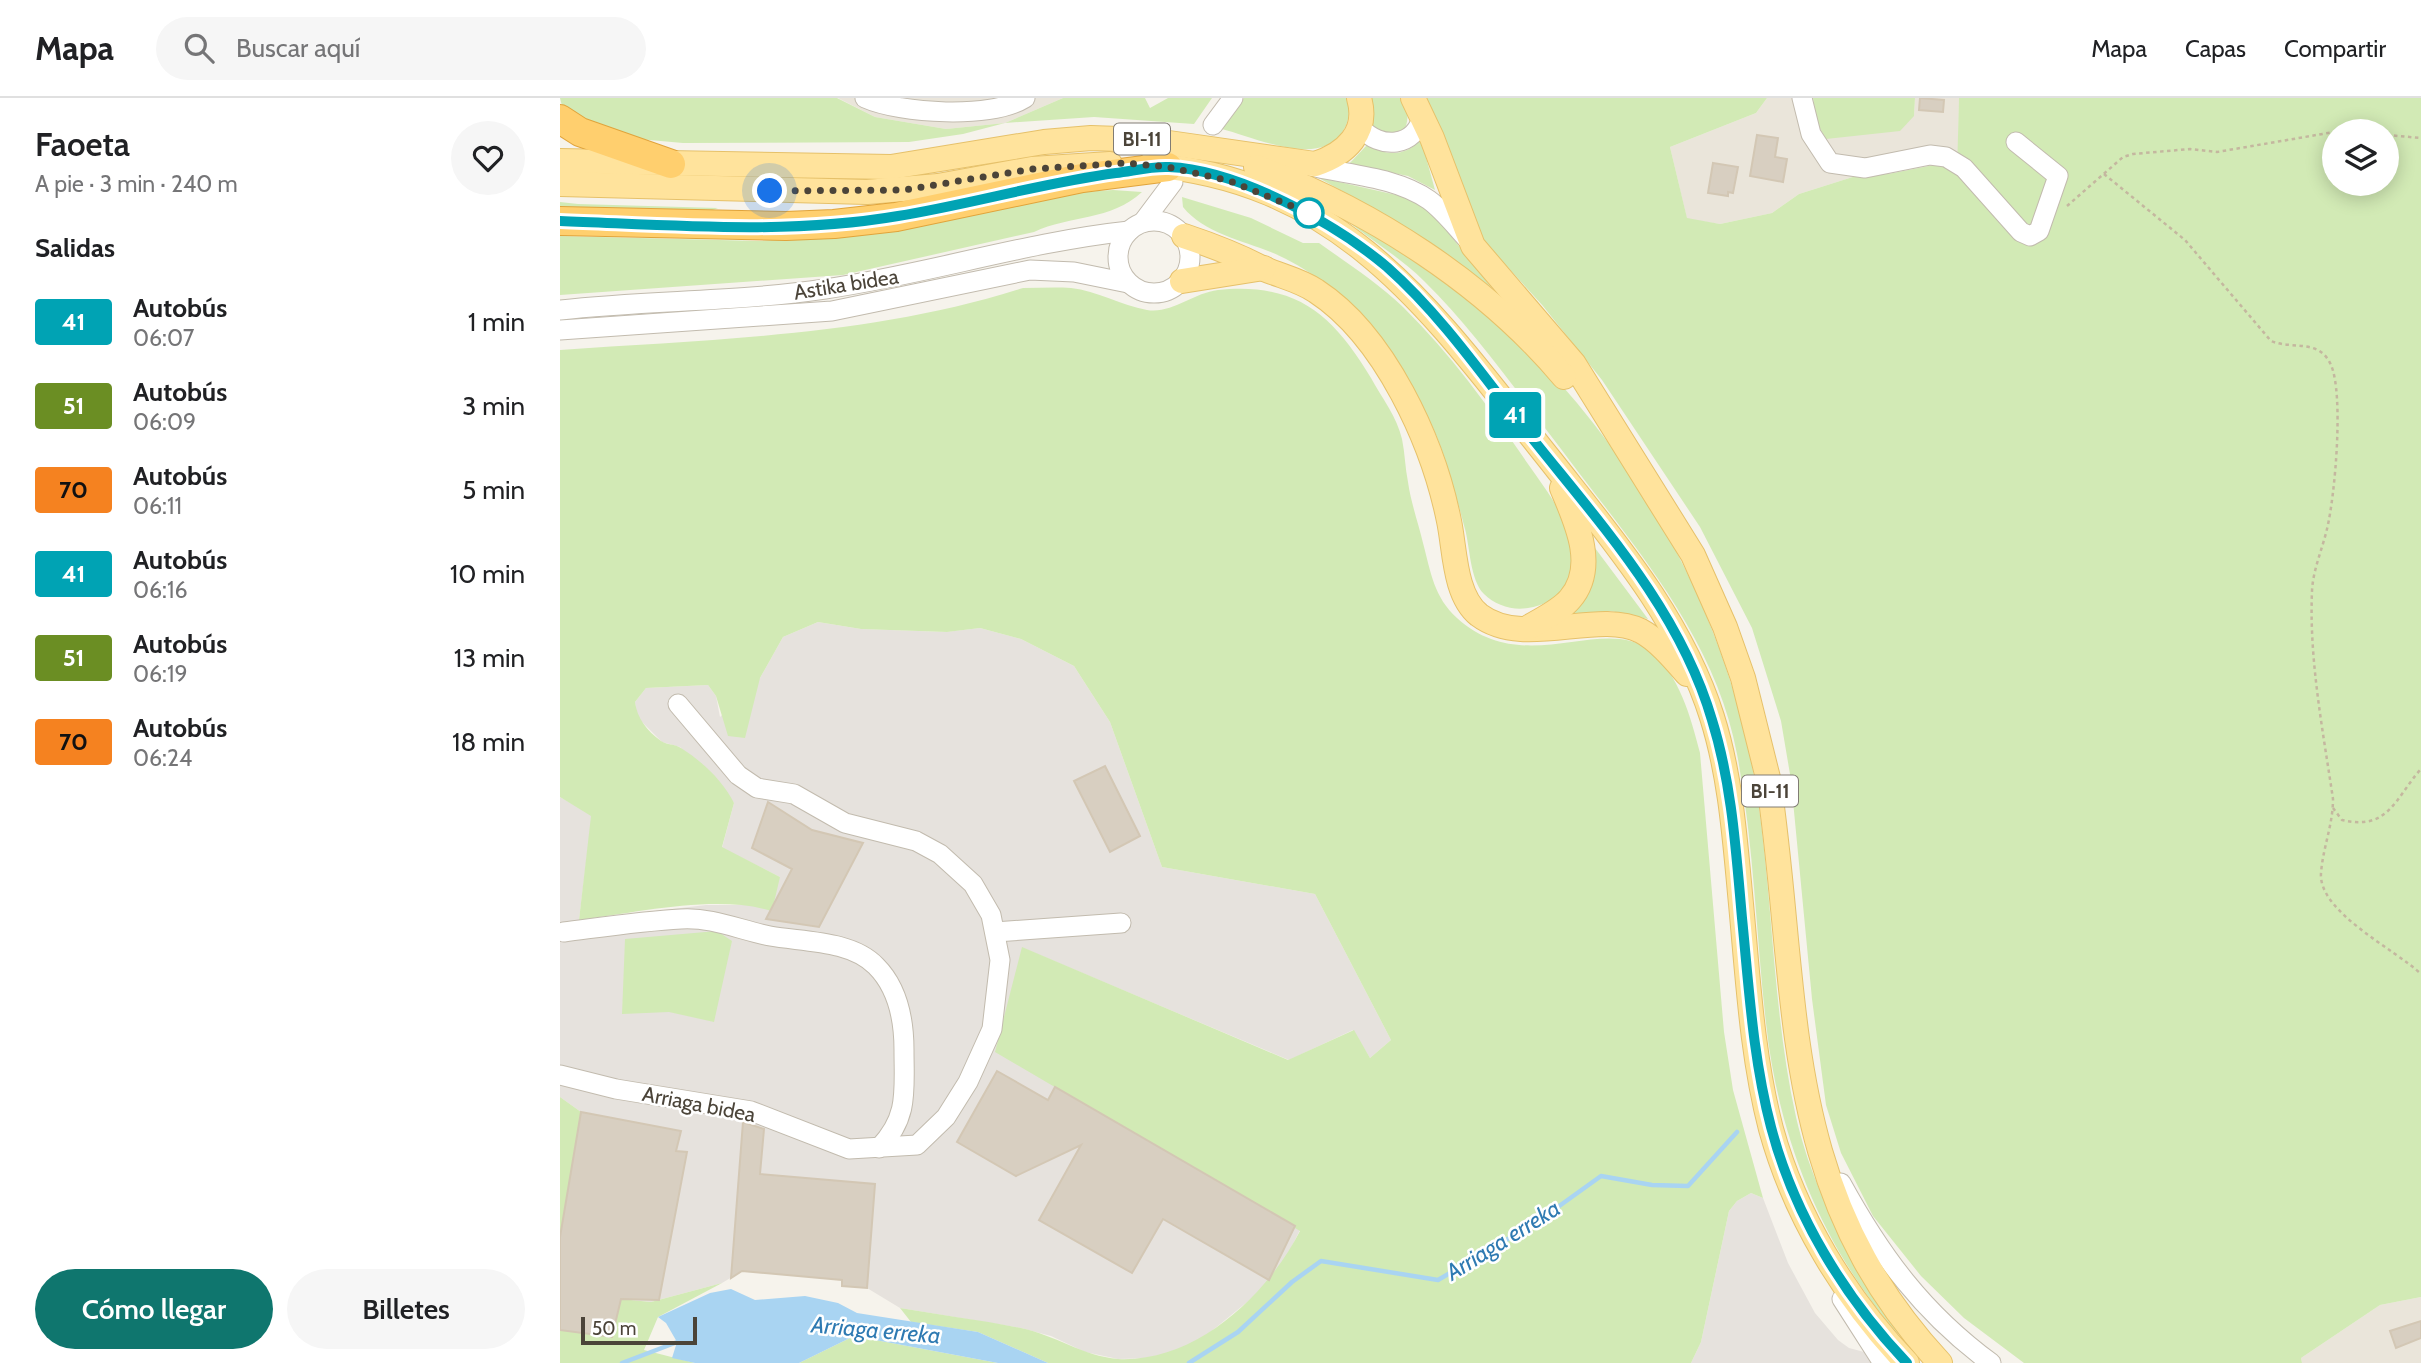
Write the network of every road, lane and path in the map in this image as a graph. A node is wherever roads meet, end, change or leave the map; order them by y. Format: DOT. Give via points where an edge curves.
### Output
graph roads {
  1 [pos="865,98"];
  2 [pos="1025,98"];
  3 [pos="1233,98"];
  4 [pos="1359,98"];
  5 [pos="1802,98"];
  6 [pos="1418,106"];
  7 [pos="560,119"];
  8 [pos="1213,125"];
  9 [pos="1360,127"];
  10 [pos="2322,134"];
  11 [pos="2399,136"];
  12 [pos="2421,138"];
  13 [pos="2016,142"];
  14 [pos="1216,152"];
  15 [pos="560,161"];
  16 [pos="1298,163"];
  17 [pos="671,164"];
  18 [pos="1168,167"];
  19 [pos="2104,174"];
  20 [pos="560,184"];
  21 [pos="560,221"];
  22 [pos="2043,221"];
  23 [pos="1136,227"];
  24 [pos="1176,230"];
  25 [pos="1473,246"];
  26 [pos="1264,268"];
  27 [pos="1182,281"];
  28 [pos="1128,283"];
  29 [pos="560,310"];
  30 [pos="560,331"];
  31 [pos="1551,462"];
  32 [pos="1639,466"];
  33 [pos="1525,629"];
  34 [pos="1700,687"];
  35 [pos="678,704"];
  36 [pos="2421,769"];
  37 [pos="2333,808"];
  38 [pos="1121,923"];
  39 [pos="564,932"];
  40 [pos="995,932"];
  41 [pos="2420,971"];
  42 [pos="560,1075"];
  43 [pos="1816,1140"];
  44 [pos="879,1148"];
  45 [pos="1809,1228"];
  46 [pos="1883,1363"];
  47 [pos="1908,1363"];
  48 [pos="1940,1363"];
  49 [pos="1991,1363"];
  1 -- 2 [label="street" via="911,108 960,111 990,110"];
  3 -- 8 [label="street"];
  4 -- 9 [label="main road"];
  5 -- 22 [label="street" via="1811,134 1830,163 1865,168 1930,155 1946,158 1964,168 2021,232 2030,236 2039,231"];
  6 -- 9 [label="street" via="1420,125 1398,143 1373,139"];
  6 -- 25 [label="main road"];
  7 -- 17 [label="highway" via="580,132"];
  9 -- 16 [label="main road" via="1346,149 1331,159"];
  10 -- 19 [label="path" via="2217,152 2190,149 2133,154"];
  11 -- 12 [label="path"];
  13 -- 22 [label="street" via="2058,176"];
  14 -- 16 [label="main road"];
  14 -- 17 [label="main road, BI-11" via="1148,140 1091,138 891,167"];
  14 -- 32 [label="main road, BI-11" via="1328,198 1432,260 1559,370"];
  15 -- 17 [label="main road, BI-11"];
  16 -- 25 [label="street" via="1377,179 1414,192 1430,201"];
  18 -- 20 [label="main road, BI-11" via="1064,165 867,192"];
  18 -- 21 [label="highway" via="1082,178 854,222 786,226"];
  18 -- 31 [label="main road, BI-11" via="1230,181 1305,210 1384,265 1445,327"];
  19 -- 22 [label="path" via="2082,197"];
  19 -- 37 [label="path" via="2185,240 2271,341 2320,349 2330,365 2338,396 2332,492 2312,592"];
  23 -- 24 [label="street"];
  23 -- 24 [label="street" via="1173,182"];
  23 -- 28 [label="street" via="1118,249 1117,260"];
  23 -- 29 [label="street, Astika bidea" via="827,289 738,300"];
  24 -- 26 [label="main road"];
  24 -- 27 [label="street" via="1190,258"];
  25 -- 32 [label="main road" via="1574,364"];
  26 -- 27 [label="main road"];
  26 -- 33 [label="main road" via="1314,289 1363,333 1394,378 1418,429 1447,513 1466,598 1478,614 1492,622"];
  27 -- 28 [label="street" via="1154,294"];
  28 -- 30 [label="street, Astika bidea" via="1074,272 1030,270 832,311"];
  31 -- 33 [label="main road" via="1579,530 1583,557 1571,598"];
  31 -- 34 [label="main road, BI-11" via="1655,599"];
  32 -- 43 [label="main road, BI-11" via="1693,555 1725,627 1759,737 1776,827 1797,1045"];
  33 -- 34 [label="main road" via="1624,625 1642,631"];
  34 -- 45 [label="main road, BI-11" via="1728,786 1763,1092 1786,1173"];
  35 -- 40 [label="street" via="738,775 757,788 794,794 845,823 916,841 940,854 973,884"];
  36 -- 37 [label="path" via="2376,821 2342,820"];
  37 -- 41 [label="path" via="2321,877 2324,891 2338,910"];
  38 -- 40 [label="street"];
  39 -- 44 [label="street" via="706,920 830,945 857,953 875,965 893,988 904,1029 904,1097 896,1130"];
  40 -- 44 [label="street, Arriaga bidea" via="1000,960 992,1029 968,1082 946,1116 917,1145"];
  42 -- 44 [label="street, Arriaga bidea" via="751,1111 849,1149"];
  43 -- 48 [label="main road, BI-11" via="1838,1210 1864,1261 1896,1310"];
  43 -- 49 [label="street" via="1868,1234 1898,1275 1940,1321"];
  45 -- 46 [label="street" via="1838,1293"];
  45 -- 47 [label="main road, BI-11" via="1871,1323"];
}
